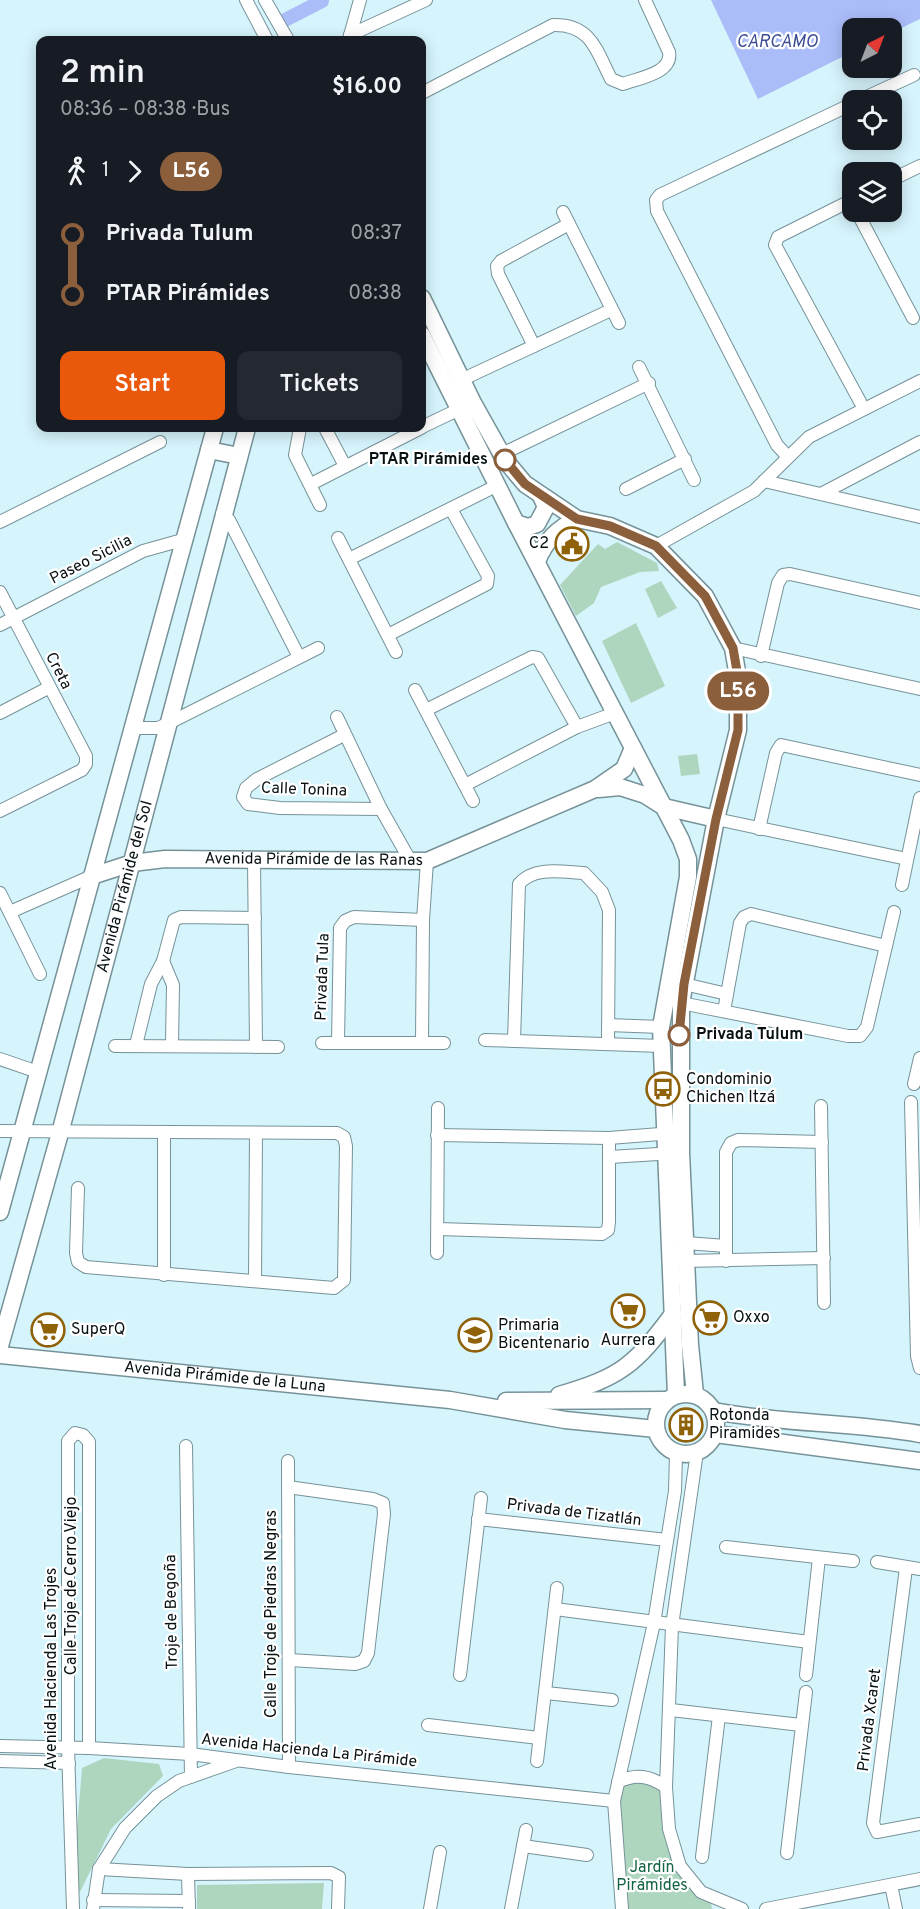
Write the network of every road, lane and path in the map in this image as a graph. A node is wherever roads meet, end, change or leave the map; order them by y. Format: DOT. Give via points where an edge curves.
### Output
graph roads {
  1 [pos="246,0"];
  2 [pos="265,0"];
  3 [pos="360,0"];
  4 [pos="426,0"];
  5 [pos="645,0"];
  6 [pos="275,20"];
  7 [pos="263,33"];
  8 [pos="285,36"];
  9 [pos="350,36"];
  10 [pos="354,36"];
  11 [pos="914,75"];
  12 [pos="882,90"];
  13 [pos="426,91"];
  14 [pos="842,109"];
  15 [pos="920,166"];
  16 [pos="902,175"];
  17 [pos="842,205"];
  18 [pos="563,212"];
  19 [pos="862,222"];
  20 [pos="569,224"];
  21 [pos="426,307"];
  22 [pos="611,310"];
  23 [pos="913,318"];
  24 [pos="619,323"];
  25 [pos="426,343"];
  26 [pos="534,346"];
  27 [pos="639,368"];
  28 [pos="461,381"];
  29 [pos="920,381"];
  30 [pos="648,383"];
  31 [pos="864,409"];
  32 [pos="458,410"];
  33 [pos="426,426"];
  34 [pos="214,432"];
  35 [pos="246,432"];
  36 [pos="299,432"];
  37 [pos="327,432"];
  38 [pos="413,432"];
  39 [pos="160,442"];
  40 [pos="920,442"];
  41 [pos="209,450"];
  42 [pos="502,454"];
  43 [pos="239,456"];
  44 [pos="788,457"];
  45 [pos="685,459"];
  46 [pos="345,466"];
  47 [pos="694,480"];
  48 [pos="764,482"];
  49 [pos="311,484"];
  50 [pos="498,485"];
  51 [pos="626,489"];
  52 [pos="821,494"];
  53 [pos="541,496"];
  54 [pos="320,505"];
  55 [pos="451,509"];
  56 [pos="222,514"];
  57 [pos="920,517"];
  58 [pos="577,519"];
  59 [pos="0,522"];
  60 [pos="516,524"];
  61 [pos="338,538"];
  62 [pos="186,540"];
  63 [pos="656,546"];
  64 [pos="349,559"];
  65 [pos="537,561"];
  66 [pos="0,592"];
  67 [pos="920,603"];
  68 [pos="14,618"];
  69 [pos="0,625"];
  70 [pos="388,635"];
  71 [pos="318,648"];
  72 [pos="733,648"];
  73 [pos="396,652"];
  74 [pos="759,655"];
  75 [pos="299,657"];
  76 [pos="48,688"];
  77 [pos="920,689"];
  78 [pos="415,690"];
  79 [pos="426,710"];
  80 [pos="0,713"];
  81 [pos="615,713"];
  82 [pos="337,717"];
  83 [pos="169,723"];
  84 [pos="577,727"];
  85 [pos="132,728"];
  86 [pos="344,735"];
  87 [pos="633,748"];
  88 [pos="920,775"];
  89 [pos="465,785"];
  90 [pos="595,789"];
  91 [pos="920,798"];
  92 [pos="473,801"];
  93 [pos="664,807"];
  94 [pos="381,809"];
  95 [pos="0,811"];
  96 [pos="716,819"];
  97 [pos="753,828"];
  98 [pos="254,860"];
  99 [pos="907,860"];
  100 [pos="419,862"];
  101 [pos="132,863"];
  102 [pos="92,876"];
  103 [pos="903,885"];
  104 [pos="0,892"];
  105 [pos="10,912"];
  106 [pos="894,912"];
  107 [pos="255,918"];
  108 [pos="423,920"];
  109 [pos="886,946"];
  110 [pos="163,962"];
  111 [pos="40,974"];
  112 [pos="684,984"];
  113 [pos="725,993"];
  114 [pos="681,1003"];
  115 [pos="721,1010"];
  116 [pos="608,1025"];
  117 [pos="654,1027"];
  118 [pos="485,1040"];
  119 [pos="514,1041"];
  120 [pos="338,1042"];
  121 [pos="422,1042"];
  122 [pos="322,1043"];
  123 [pos="444,1043"];
  124 [pos="172,1044"];
  125 [pos="608,1044"];
  126 [pos="136,1045"];
  127 [pos="115,1046"];
  128 [pos="654,1046"];
  129 [pos="256,1047"];
  130 [pos="278,1047"];
  131 [pos="920,1058"];
  132 [pos="0,1059"];
  133 [pos="38,1072"];
  134 [pos="914,1084"];
  135 [pos="911,1102"];
  136 [pos="821,1106"];
  137 [pos="438,1108"];
  138 [pos="0,1131"];
  139 [pos="21,1132"];
  140 [pos="60,1133"];
  141 [pos="256,1133"];
  142 [pos="673,1133"];
  143 [pos="164,1134"];
  144 [pos="437,1135"];
  145 [pos="609,1138"];
  146 [pos="916,1139"];
  147 [pos="822,1142"];
  148 [pos="673,1153"];
  149 [pos="610,1157"];
  150 [pos="78,1188"];
  151 [pos="0,1212"];
  152 [pos="438,1229"];
  153 [pos="686,1243"];
  154 [pos="721,1246"];
  155 [pos="437,1253"];
  156 [pos="824,1258"];
  157 [pos="686,1261"];
  158 [pos="723,1261"];
  159 [pos="164,1275"];
  160 [pos="255,1281"];
  161 [pos="824,1303"];
  162 [pos="674,1314"];
  163 [pos="3,1328"];
  164 [pos="0,1346"];
  165 [pos="0,1355"];
  166 [pos="920,1368"];
  167 [pos="695,1394"];
  168 [pos="671,1397"];
  169 [pos="450,1400"];
  170 [pos="535,1402"];
  171 [pos="714,1411"];
  172 [pos="656,1430"];
  173 [pos="75,1433"];
  174 [pos="715,1434"];
  175 [pos="920,1434"];
  176 [pos="186,1446"];
  177 [pos="697,1452"];
  178 [pos="676,1453"];
  179 [pos="288,1461"];
  180 [pos="920,1461"];
  181 [pos="288,1487"];
  182 [pos="481,1498"];
  183 [pos="478,1519"];
  184 [pos="667,1540"];
  185 [pos="726,1547"];
  186 [pos="819,1558"];
  187 [pos="853,1561"];
  188 [pos="877,1562"];
  189 [pos="906,1568"];
  190 [pos="920,1569"];
  191 [pos="557,1588"];
  192 [pos="555,1609"];
  193 [pos="654,1623"];
  194 [pos="672,1626"];
  195 [pos="809,1642"];
  196 [pos="290,1660"];
  197 [pos="460,1675"];
  198 [pos="806,1675"];
  199 [pos="806,1692"];
  200 [pos="546,1694"];
  201 [pos="612,1700"];
  202 [pos="671,1710"];
  203 [pos="719,1716"];
  204 [pos="428,1725"];
  205 [pos="801,1725"];
  206 [pos="539,1738"];
  207 [pos="0,1746"];
  208 [pos="68,1747"];
  209 [pos="89,1748"];
  210 [pos="190,1754"];
  211 [pos="240,1760"];
  212 [pos="0,1761"];
  213 [pos="537,1761"];
  214 [pos="69,1763"];
  215 [pos="289,1767"];
  216 [pos="190,1777"];
  217 [pos="618,1782"];
  218 [pos="666,1787"];
  219 [pos="614,1802"];
  220 [pos="920,1824"];
  221 [pos="526,1830"];
  222 [pos="523,1846"];
  223 [pos="440,1852"];
  224 [pos="787,1853"];
  225 [pos="587,1855"];
  226 [pos="702,1857"];
  227 [pos="99,1869"];
  228 [pos="188,1874"];
  229 [pos="920,1879"];
  230 [pos="891,1885"];
  231 [pos="711,1903"];
  232 [pos="93,1904"];
  233 [pos="189,1905"];
  234 [pos="73,1909"];
  235 [pos="338,1909"];
  236 [pos="430,1909"];
  237 [pos="511,1909"];
  238 [pos="622,1909"];
  239 [pos="742,1909"];
  240 [pos="766,1909"];
  241 [pos="896,1909"];
  1 -- 7 [label="street"];
  2 -- 6 [label="street"];
  3 -- 9 [label="street"];
  4 -- 10 [label="street"];
  5 -- 13 [label="street" via="669,52 665,68 623,84 616,83 586,33 575,27 554,25"];
  6 -- 7 [label="street"];
  6 -- 8 [label="street"];
  11 -- 12 [label="street"];
  14 -- 44 [label="street" via="656,200 657,211 777,445"];
  15 -- 16 [label="street"];
  17 -- 31 [label="street" via="778,237 775,244"];
  18 -- 20 [label="street"];
  19 -- 23 [label="street"];
  20 -- 22 [label="street"];
  20 -- 26 [label="street" via="497,266"];
  21 -- 28 [label="street"];
  22 -- 24 [label="street"];
  22 -- 26 [label="street"];
  25 -- 32 [label="street"];
  26 -- 28 [label="street"];
  27 -- 30 [label="street"];
  28 -- 32 [label="street"];
  29 -- 31 [label="street"];
  30 -- 42 [label="street"];
  30 -- 45 [label="street"];
  31 -- 44 [label="street" via="809,437"];
  32 -- 33 [label="street"];
  32 -- 42 [label="street"];
  32 -- 50 [label="street"];
  34 -- 41 [label="street, Avenida Pirámide del Sol"];
  35 -- 43 [label="street, Avenida Pirámide del Sol"];
  36 -- 49 [label="street" via="295,455"];
  37 -- 46 [label="street"];
  38 -- 46 [label="street"];
  39 -- 59 [label="street"];
  40 -- 52 [label="street"];
  41 -- 43 [label="street"];
  41 -- 62 [label="street, Avenida Pirámide del Sol"];
  42 -- 53 [label="street" via="525,484"];
  43 -- 56 [label="street, Avenida Pirámide del Sol"];
  44 -- 48 [label="street"];
  45 -- 47 [label="street"];
  45 -- 51 [label="street"];
  46 -- 49 [label="street"];
  48 -- 52 [label="street"];
  48 -- 63 [label="street"];
  49 -- 54 [label="street"];
  50 -- 55 [label="street"];
  50 -- 60 [label="street"];
  52 -- 57 [label="street"];
  53 -- 58 [label="street"];
  53 -- 60 [label="street" via="546,507 537,524"];
  55 -- 64 [label="street"];
  55 -- 70 [label="street" via="488,576 487,584"];
  56 -- 75 [label="street" via="229,520"];
  56 -- 83 [label="street, Avenida Pirámide del Sol"];
  58 -- 63 [label="street" via="610,526"];
  58 -- 65 [label="street" via="555,532"];
  60 -- 65 [label="street"];
  61 -- 64 [label="street"];
  62 -- 68 [label="street, Paseo Sicilia" via="143,552"];
  62 -- 85 [label="street, Avenida Pirámide del Sol"];
  63 -- 72 [label="street" via="705,596"];
  64 -- 70 [label="street"];
  65 -- 81 [label="street"];
  66 -- 68 [label="street, Creta"];
  67 -- 74 [label="street" via="783,575"];
  68 -- 69 [label="street, Paseo Sicilia"];
  68 -- 76 [label="street, Creta"];
  70 -- 73 [label="street"];
  71 -- 75 [label="street"];
  72 -- 74 [label="street"];
  72 -- 96 [label="street" via="738,677 738,730"];
  74 -- 77 [label="street"];
  75 -- 83 [label="street"];
  76 -- 80 [label="street"];
  76 -- 95 [label="street, Creta" via="86,756 86,764 82,770"];
  78 -- 79 [label="street"];
  79 -- 84 [label="street" via="532,657 538,658"];
  79 -- 89 [label="street"];
  81 -- 84 [label="street"];
  81 -- 87 [label="street"];
  82 -- 86 [label="street, Calle Tonina"];
  83 -- 85 [label="street" via="158,728"];
  83 -- 101 [label="street, Avenida Pirámide del Sol"];
  84 -- 89 [label="street"];
  85 -- 102 [label="street, Avenida Pirámide del Sol"];
  86 -- 94 [label="street, Calle Tonina"];
  86 -- 94 [label="street, Calle Tonina" via="257,779 246,788 243,797 248,804 280,808"];
  87 -- 90 [label="street, Avenida Pirámide de las Ranas" via="624,769"];
  87 -- 93 [label="street"];
  88 -- 97 [label="street" via="782,745 776,753"];
  89 -- 92 [label="street"];
  90 -- 93 [label="street, Avenida Pirámide de las Ranas" via="620,787 645,795"];
  90 -- 100 [label="street, Avenida Pirámide de las Ranas"];
  91 -- 99 [label="street"];
  93 -- 96 [label="street, Avenida Pirámide de las Ranas"];
  93 -- 117 [label="street" via="688,859 688,877"];
  94 -- 100 [label="street, Calle Tonina"];
  96 -- 97 [label="street"];
  96 -- 112 [label="street"];
  97 -- 99 [label="street"];
  98 -- 100 [label="street, Avenida Pirámide de las Ranas"];
  98 -- 101 [label="street, Avenida Pirámide de las Ranas" via="165,858"];
  98 -- 107 [label="street"];
  99 -- 103 [label="street"];
  100 -- 108 [label="street"];
  101 -- 102 [label="street, Avenida Pirámide de las Ranas"];
  101 -- 140 [label="street, Avenida Pirámide del Sol"];
  102 -- 105 [label="street"];
  102 -- 133 [label="street, Avenida Pirámide del Sol"];
  104 -- 105 [label="street"];
  105 -- 111 [label="street"];
  106 -- 109 [label="street"];
  107 -- 110 [label="street" via="174,920"];
  107 -- 129 [label="street"];
  108 -- 120 [label="street, Privada Tula" via="354,917 340,928"];
  108 -- 121 [label="street"];
  109 -- 113 [label="street" via="751,914 740,923"];
  109 -- 115 [label="street" via="867,1027 860,1036"];
  110 -- 124 [label="street" via="172,985"];
  110 -- 126 [label="street" via="151,984"];
  112 -- 113 [label="street"];
  112 -- 114 [label="street"];
  113 -- 115 [label="street"];
  114 -- 115 [label="street"];
  114 -- 142 [label="street"];
  116 -- 117 [label="street"];
  116 -- 119 [label="street" via="609,910 602,892 584,873 537,872 526,875 519,884"];
  116 -- 125 [label="street"];
  117 -- 128 [label="street"];
  118 -- 119 [label="street"];
  119 -- 125 [label="street"];
  120 -- 121 [label="street, Privada Tula"];
  120 -- 122 [label="street, Privada Tula"];
  121 -- 123 [label="street, Privada Tula"];
  124 -- 126 [label="street"];
  124 -- 129 [label="street"];
  125 -- 128 [label="street"];
  126 -- 127 [label="street"];
  128 -- 142 [label="street"];
  129 -- 130 [label="street"];
  131 -- 134 [label="street"];
  132 -- 133 [label="street"];
  133 -- 139 [label="street, Avenida Pirámide del Sol"];
  135 -- 146 [label="street"];
  136 -- 147 [label="street"];
  137 -- 144 [label="street"];
  138 -- 139 [label="street"];
  139 -- 140 [label="street"];
  139 -- 151 [label="street, Avenida Pirámide del Sol"];
  140 -- 143 [label="street"];
  140 -- 163 [label="street, Avenida Pirámide del Sol"];
  141 -- 143 [label="street"];
  141 -- 160 [label="street"];
  141 -- 160 [label="street" via="337,1133 344,1137 346,1146 344,1280 334,1288"];
  142 -- 145 [label="street"];
  142 -- 148 [label="street"];
  143 -- 159 [label="street"];
  144 -- 145 [label="street"];
  144 -- 152 [label="street"];
  145 -- 149 [label="street"];
  146 -- 166 [label="street"];
  147 -- 154 [label="street" via="731,1143 726,1152"];
  147 -- 156 [label="street"];
  148 -- 149 [label="street"];
  148 -- 153 [label="street"];
  148 -- 162 [label="street"];
  149 -- 152 [label="street" via="609,1222 608,1230 602,1234"];
  150 -- 159 [label="street" via="78,1262 86,1267"];
  152 -- 155 [label="street"];
  153 -- 154 [label="street"];
  153 -- 157 [label="street"];
  154 -- 158 [label="street"];
  156 -- 158 [label="street"];
  156 -- 161 [label="street"];
  157 -- 158 [label="street"];
  157 -- 167 [label="street"];
  159 -- 160 [label="street"];
  162 -- 168 [label="street"];
  162 -- 170 [label="street" via="638,1359 619,1373 598,1384"];
  163 -- 164 [label="street, Avenida Pirámide del Sol"];
  165 -- 169 [label="street, Avenida Pirámide de la Luna"];
  167 -- 168 [label="street"];
  167 -- 171 [label="street"];
  168 -- 170 [label="street, Avenida Pirámide de la Luna"];
  168 -- 172 [label="street" via="660,1408"];
  169 -- 170 [label="street, Avenida Pirámide de la Luna"];
  169 -- 172 [label="street, Avenida Pirámide de la Luna" via="565,1420"];
  171 -- 174 [label="street"];
  171 -- 175 [label="street" via="753,1419 849,1424"];
  172 -- 178 [label="street" via="663,1444"];
  173 -- 208 [label="street, Avenida Hacienda Las Trojes" via="68,1441"];
  173 -- 209 [label="street, Calle Troje de Cerro Viejo" via="88,1442"];
  174 -- 177 [label="street"];
  174 -- 180 [label="street"];
  176 -- 210 [label="street, Troje de Begoña"];
  177 -- 178 [label="street"];
  177 -- 194 [label="street"];
  178 -- 184 [label="street"];
  179 -- 181 [label="street, Calle Troje de Piedras Negras"];
  181 -- 196 [label="street, Calle Troje de Piedras Negras"];
  181 -- 196 [label="street" via="373,1499 383,1503 384,1514 364,1661 356,1664"];
  182 -- 183 [label="street"];
  183 -- 184 [label="street, Privada de Tizatlán"];
  183 -- 197 [label="street"];
  184 -- 193 [label="street"];
  185 -- 186 [label="street"];
  186 -- 187 [label="street"];
  186 -- 195 [label="street"];
  188 -- 189 [label="street"];
  189 -- 190 [label="street"];
  189 -- 220 [label="street, Privada Xcaret" via="873,1823 878,1832"];
  191 -- 192 [label="street"];
  192 -- 193 [label="street"];
  192 -- 200 [label="street"];
  193 -- 194 [label="street"];
  193 -- 217 [label="street"];
  194 -- 195 [label="street"];
  194 -- 202 [label="street"];
  195 -- 198 [label="street"];
  196 -- 215 [label="street, Calle Troje de Piedras Negras"];
  199 -- 205 [label="street"];
  200 -- 201 [label="street"];
  200 -- 206 [label="street"];
  202 -- 203 [label="street"];
  202 -- 218 [label="street"];
  203 -- 205 [label="street"];
  203 -- 226 [label="street"];
  204 -- 206 [label="street"];
  205 -- 224 [label="street"];
  206 -- 213 [label="street"];
  207 -- 208 [label="street, Avenida Hacienda La Pirámide"];
  208 -- 209 [label="street, Avenida Hacienda La Pirámide"];
  208 -- 214 [label="street, Avenida Hacienda Las Trojes"];
  209 -- 210 [label="street, Avenida Hacienda La Pirámide"];
  210 -- 211 [label="street, Avenida Hacienda La Pirámide"];
  210 -- 216 [label="street, Troje de Begoña"];
  211 -- 215 [label="street, Avenida Hacienda La Pirámide"];
  211 -- 216 [label="street"];
  212 -- 214 [label="street"];
  214 -- 234 [label="street, Avenida Hacienda Las Trojes"];
  215 -- 219 [label="street, Avenida Hacienda La Pirámide"];
  216 -- 227 [label="street" via="157,1796 133,1820"];
  217 -- 218 [label="street" via="629,1776 646,1777"];
  217 -- 219 [label="street"];
  218 -- 231 [label="street" via="669,1829 680,1866"];
  219 -- 238 [label="street"];
  221 -- 222 [label="street"];
  222 -- 225 [label="street"];
  222 -- 237 [label="street"];
  223 -- 236 [label="street"];
  227 -- 228 [label="street"];
  227 -- 232 [label="street"];
  228 -- 233 [label="street"];
  228 -- 235 [label="street" via="331,1873 339,1876"];
  229 -- 230 [label="street"];
  230 -- 240 [label="street"];
  230 -- 241 [label="street"];
  231 -- 239 [label="street"];
  232 -- 233 [label="street"];
}
